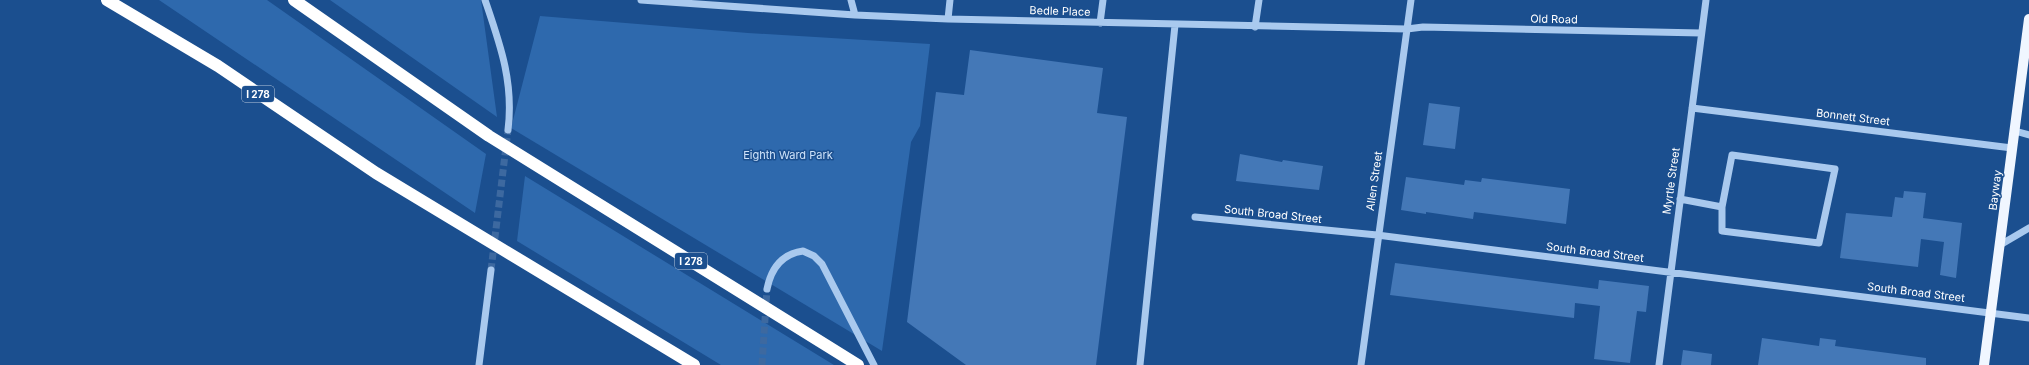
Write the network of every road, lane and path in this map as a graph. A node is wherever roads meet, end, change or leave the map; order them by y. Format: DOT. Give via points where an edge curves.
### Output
graph roads {
  1 [pos="106,0"];
  2 [pos="294,0"];
  3 [pos="485,0"];
  4 [pos="641,0"];
  5 [pos="851,0"];
  6 [pos="950,0"];
  7 [pos="1103,0"];
  8 [pos="1259,0"];
  9 [pos="1411,0"];
  10 [pos="1706,0"];
  11 [pos="855,15"];
  12 [pos="948,19"];
  13 [pos="2029,19"];
  14 [pos="1100,24"];
  15 [pos="1175,25"];
  16 [pos="1255,27"];
  17 [pos="1407,29"];
  18 [pos="1701,33"];
  19 [pos="1692,108"];
  20 [pos="508,130"];
  21 [pos="2015,131"];
  22 [pos="2029,134"];
  23 [pos="2012,148"];
  24 [pos="1680,199"];
  25 [pos="1722,207"];
  26 [pos="1196,217"];
  27 [pos="2029,228"];
  28 [pos="1377,236"];
  29 [pos="2000,245"];
  30 [pos="491,270"];
  31 [pos="1670,273"];
  32 [pos="767,289"];
  33 [pos="1991,313"];
  34 [pos="2029,318"];
  35 [pos="479,365"];
  36 [pos="694,365"];
  37 [pos="858,365"];
  38 [pos="874,365"];
  39 [pos="1140,365"];
  40 [pos="1361,365"];
  41 [pos="1659,365"];
  42 [pos="1984,365"];
  1 -- 36 [label="highway, I 278" via="218,66 376,173"];
  2 -- 37 [label="highway, I 278" via="490,136"];
  3 -- 20 [label="street" via="504,54 509,84"];
  4 -- 11 [label="street, Bedle Place"];
  5 -- 11 [label="street"];
  6 -- 12 [label="street"];
  7 -- 14 [label="street"];
  8 -- 16 [label="street"];
  9 -- 17 [label="street, Allen Street"];
  10 -- 18 [label="street, Myrtle Street"];
  11 -- 12 [label="street, Bedle Place"];
  12 -- 14 [label="street, Bedle Place"];
  13 -- 21 [label="main road, Bayway"];
  14 -- 15 [label="street, Bedle Place"];
  15 -- 16 [label="street, Bedle Place"];
  15 -- 39 [label="street"];
  16 -- 17 [label="street, Bedle Place"];
  17 -- 18 [label="street, Old Road" via="1423,27"];
  17 -- 28 [label="street, Allen Street"];
  18 -- 19 [label="street, Myrtle Street"];
  19 -- 23 [label="street, Bonnett Street"];
  19 -- 24 [label="street, Myrtle Street"];
  21 -- 22 [label="street"];
  21 -- 23 [label="main road, Bayway"];
  23 -- 29 [label="main road, Bayway"];
  24 -- 25 [label="street"];
  24 -- 31 [label="street, Myrtle Street"];
  25 -- 25 [label="street" via="1722,232 1819,243 1835,169 1732,155"];
  26 -- 28 [label="street, South Broad Street"];
  27 -- 29 [label="street"];
  28 -- 31 [label="street, South Broad Street"];
  28 -- 40 [label="street, Allen Street"];
  29 -- 33 [label="main road, Bayway"];
  30 -- 35 [label="street"];
  31 -- 33 [label="street, South Broad Street"];
  31 -- 41 [label="street, Myrtle Street"];
  32 -- 38 [label="street" via="771,272 785,257 803,251 814,256 822,264"];
  33 -- 34 [label="street, South Broad Street"];
  33 -- 42 [label="main road, Bayway"];
}
